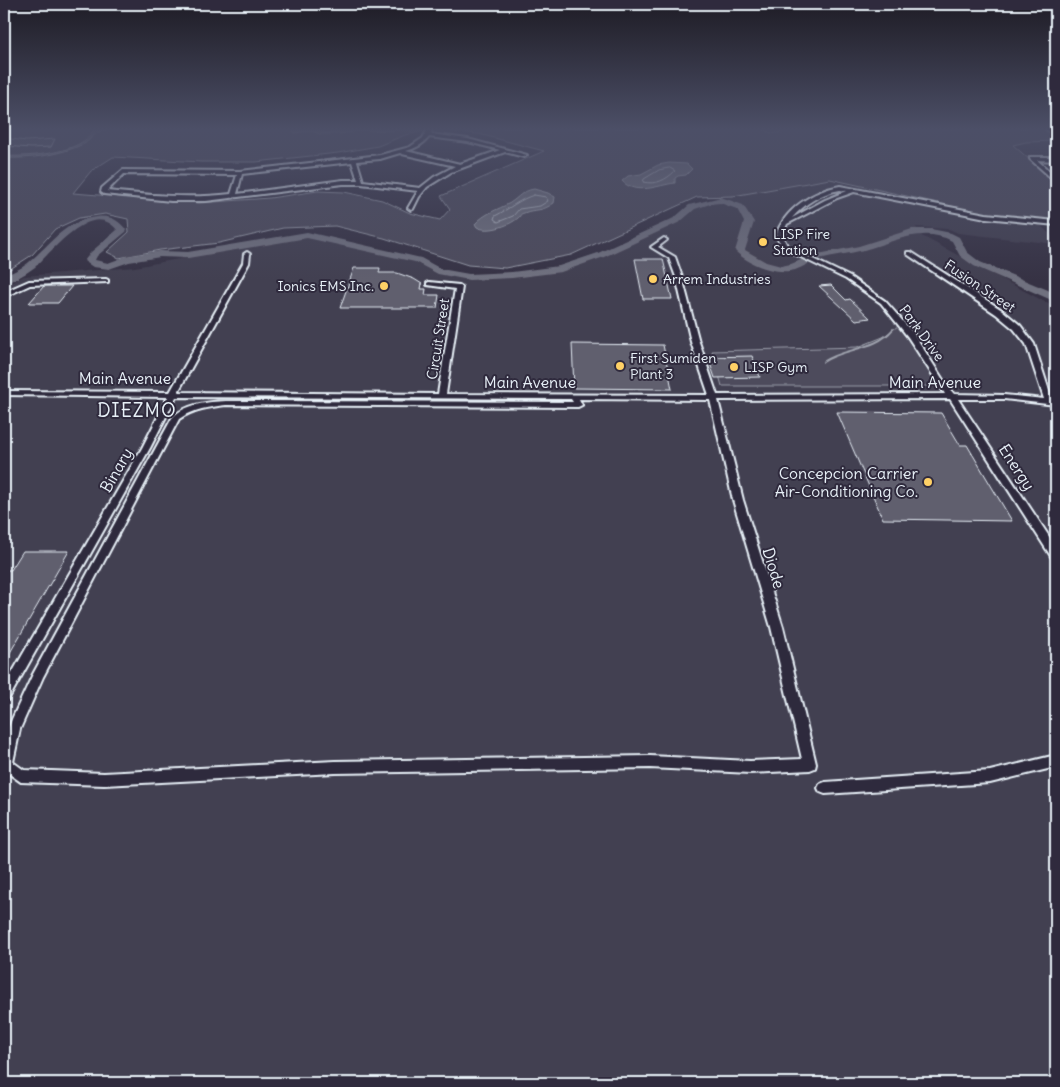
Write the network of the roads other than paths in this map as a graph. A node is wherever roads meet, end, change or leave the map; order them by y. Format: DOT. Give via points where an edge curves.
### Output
graph roads {
  1 [pos="115,179"];
  2 [pos="238,179"];
  3 [pos="360,179"];
  4 [pos="436,179"];
  5 [pos="361,182"];
  6 [pos="835,188"];
  7 [pos="420,190"];
  8 [pos="859,190"];
  9 [pos="846,192"];
  10 [pos="821,194"];
  11 [pos="233,196"];
  12 [pos="830,199"];
  13 [pos="411,208"];
  14 [pos="784,223"];
  15 [pos="1056,223"];
  16 [pos="664,240"];
  17 [pos="909,253"];
  18 [pos="247,254"];
  19 [pos="106,281"];
  20 [pos="429,284"];
  21 [pos="4,296"];
  22 [pos="4,393"];
  23 [pos="173,394"];
  24 [pos="442,396"];
  25 [pos="951,396"];
  26 [pos="574,397"];
  27 [pos="713,398"];
  28 [pos="1053,403"];
  29 [pos="1056,556"];
  30 [pos="4,697"];
  31 [pos="1056,761"];
  32 [pos="825,788"];
  1 -- 11 [label="street" via="104,192 171,199"];
  2 -- 11 [label="street"];
  3 -- 5 [label="street"];
  4 -- 7 [label="street"];
  5 -- 7 [label="street"];
  5 -- 11 [label="street"];
  6 -- 8 [label="street"];
  6 -- 9 [label="street"];
  6 -- 10 [label="street"];
  7 -- 13 [label="street"];
  8 -- 9 [label="street"];
  8 -- 15 [label="street" via="986,216"];
  9 -- 12 [label="street"];
  10 -- 12 [label="street"];
  10 -- 14 [label="street" via="788,216"];
  12 -- 14 [label="street"];
  14 -- 25 [label="street, Park Drive" via="780,230 781,242 786,248 848,278 883,302 911,336"];
  16 -- 27 [label="street, Diode" via="654,247 672,257"];
  17 -- 28 [label="street, Fusion Street" via="1017,327 1030,344"];
  18 -- 23 [label="street, Binary" via="246,263"];
  19 -- 21 [label="street" via="29,283"];
  20 -- 24 [label="street, Circuit Street" via="459,287"];
  22 -- 23 [label="street, Main Avenue"];
  23 -- 24 [label="street, Main Avenue"];
  23 -- 30 [label="street, Binary" via="139,461"];
  24 -- 26 [label="street, Main Avenue"];
  25 -- 27 [label="street, Main Avenue"];
  25 -- 28 [label="street, Main Avenue"];
  25 -- 29 [label="street, Energy"];
  26 -- 27 [label="street, Main Avenue"];
  26 -- 27 [label="street, Diode" via="578,405 226,403 185,411 176,418 38,676 17,719 6,764 21,776 104,779 336,767 650,762 750,767 810,764 777,627 738,500"];
  31 -- 32 [label="street" via="990,777"];
}
